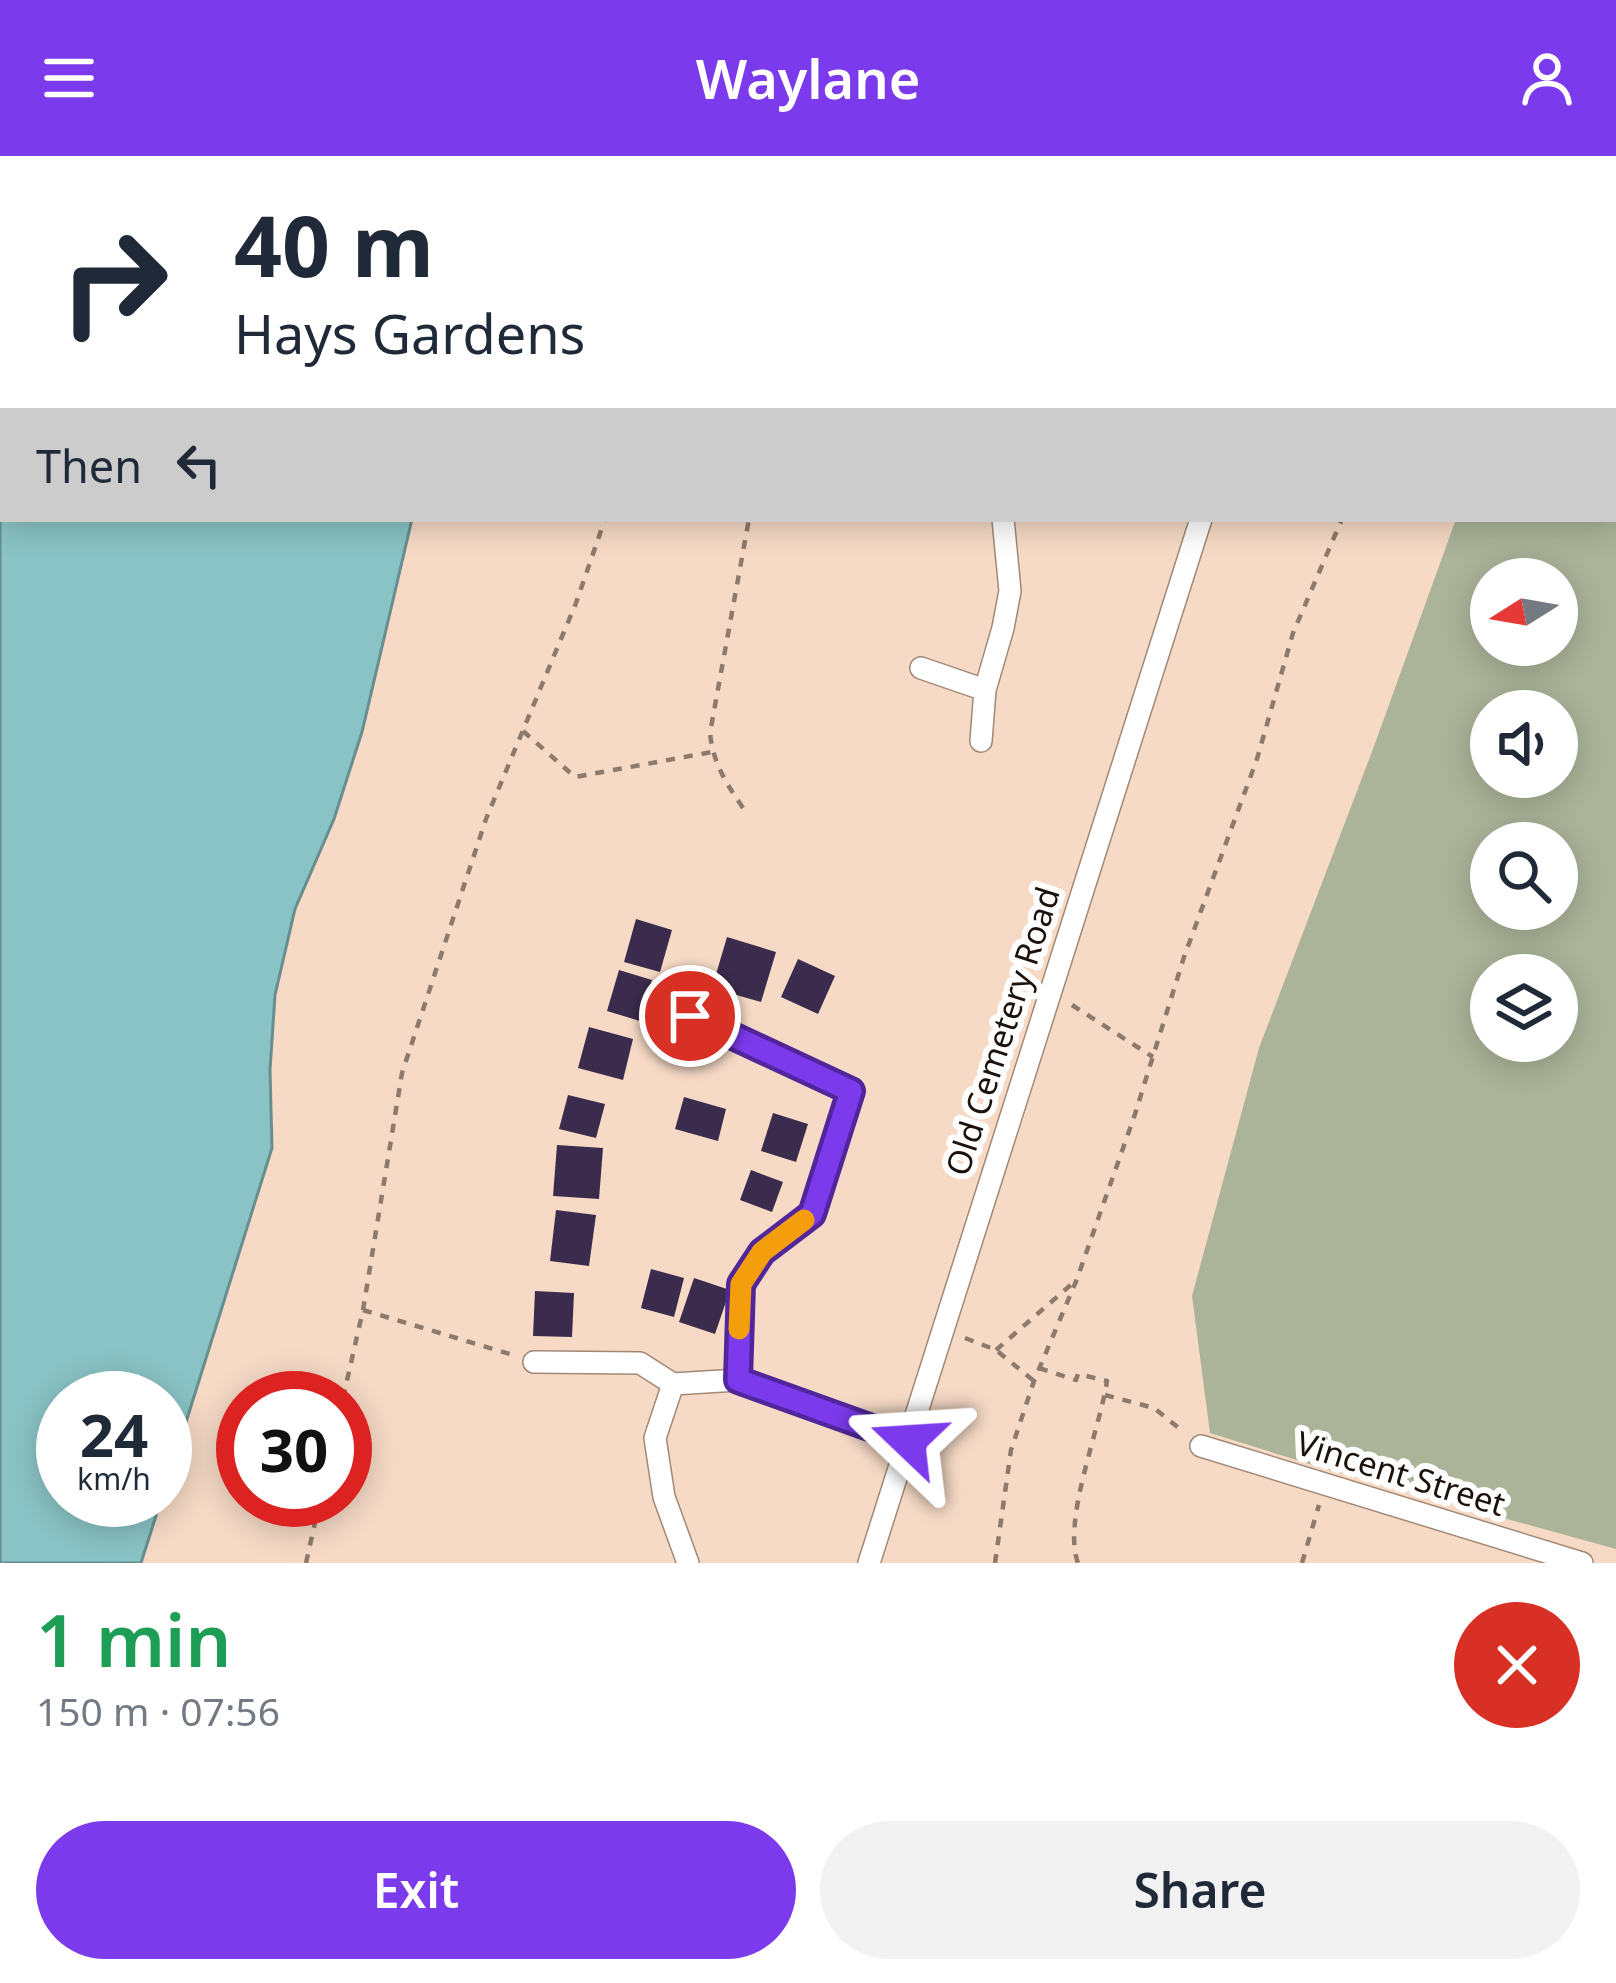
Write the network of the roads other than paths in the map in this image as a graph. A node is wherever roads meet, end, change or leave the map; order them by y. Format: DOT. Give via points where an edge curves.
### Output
graph roads {
  1 [pos="1003,522"];
  2 [pos="1200,522"];
  3 [pos="921,668"];
  4 [pos="985,690"];
  5 [pos="981,740"];
  6 [pos="690,1016"];
  7 [pos="534,1362"];
  8 [pos="738,1380"];
  9 [pos="673,1384"];
  10 [pos="908,1441"];
  11 [pos="1201,1446"];
  12 [pos="688,1563"];
  13 [pos="869,1563"];
  14 [pos="1582,1563"];
  1 -- 4 [label="street" via="1010,591"];
  2 -- 10 [label="street, Old Cemetery Road"];
  3 -- 4 [label="street"];
  4 -- 5 [label="street"];
  6 -- 8 [label="street" via="851,1091 812,1214 762,1252 741,1284"];
  7 -- 9 [label="street" via="640,1363"];
  8 -- 9 [label="street"];
  8 -- 10 [label="street"];
  9 -- 12 [label="street" via="656,1438 664,1497"];
  10 -- 13 [label="street, Old Cemetery Road"];
  11 -- 14 [label="street, Vincent Street"];
}
